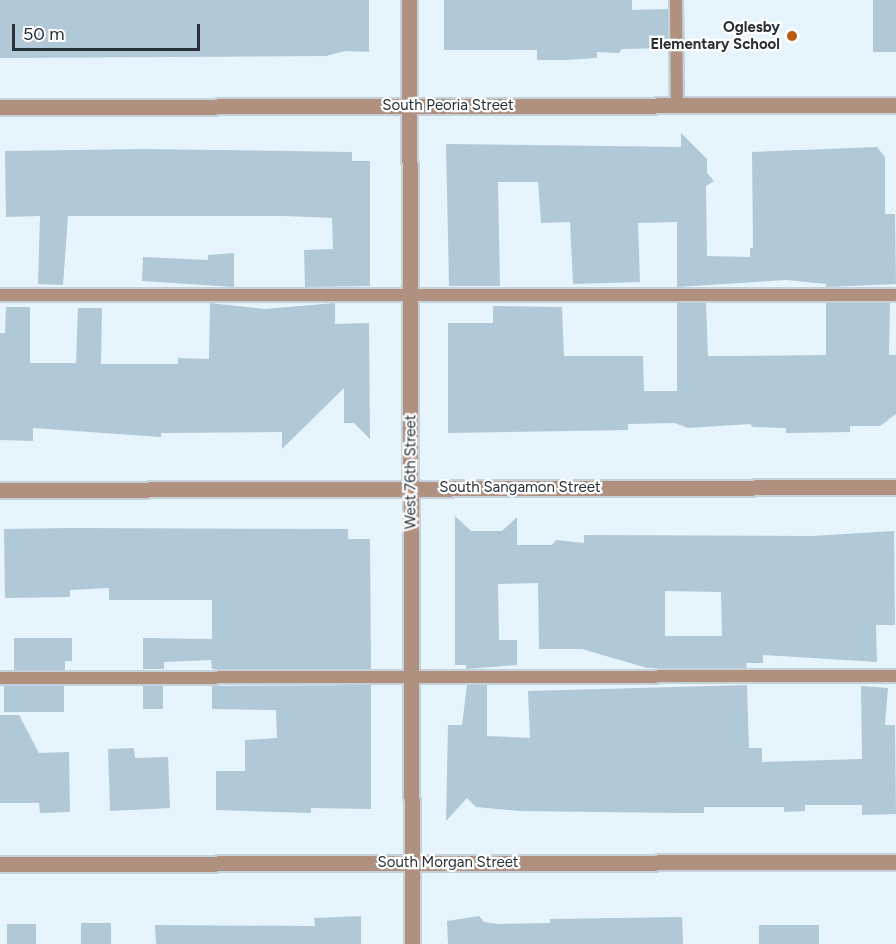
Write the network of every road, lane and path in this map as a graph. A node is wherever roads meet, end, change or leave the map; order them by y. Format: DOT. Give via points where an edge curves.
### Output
graph roads {
  1 [pos="409,0"];
  2 [pos="676,0"];
  3 [pos="896,105"];
  4 [pos="0,106"];
  5 [pos="410,106"];
  6 [pos="677,106"];
  7 [pos="896,294"];
  8 [pos="410,295"];
  9 [pos="0,296"];
  10 [pos="896,487"];
  11 [pos="411,488"];
  12 [pos="0,490"];
  13 [pos="896,676"];
  14 [pos="411,677"];
  15 [pos="0,678"];
  16 [pos="896,861"];
  17 [pos="412,863"];
  18 [pos="0,864"];
  19 [pos="412,944"];
  1 -- 5 [label="street, West 76th Street"];
  2 -- 6 [label="lane"];
  3 -- 6 [label="street, South Peoria Street"];
  4 -- 5 [label="street, South Peoria Street"];
  5 -- 6 [label="street, South Peoria Street"];
  5 -- 8 [label="street, West 76th Street"];
  7 -- 8 [label="lane"];
  8 -- 9 [label="lane"];
  8 -- 11 [label="street, West 76th Street"];
  10 -- 11 [label="street, South Sangamon Street"];
  11 -- 12 [label="street, South Sangamon Street"];
  11 -- 14 [label="street, West 76th Street"];
  13 -- 14 [label="lane"];
  14 -- 15 [label="lane"];
  14 -- 17 [label="street, West 76th Street"];
  16 -- 17 [label="street, South Morgan Street"];
  17 -- 18 [label="street, South Morgan Street"];
  17 -- 19 [label="street, West 76th Street"];
}
